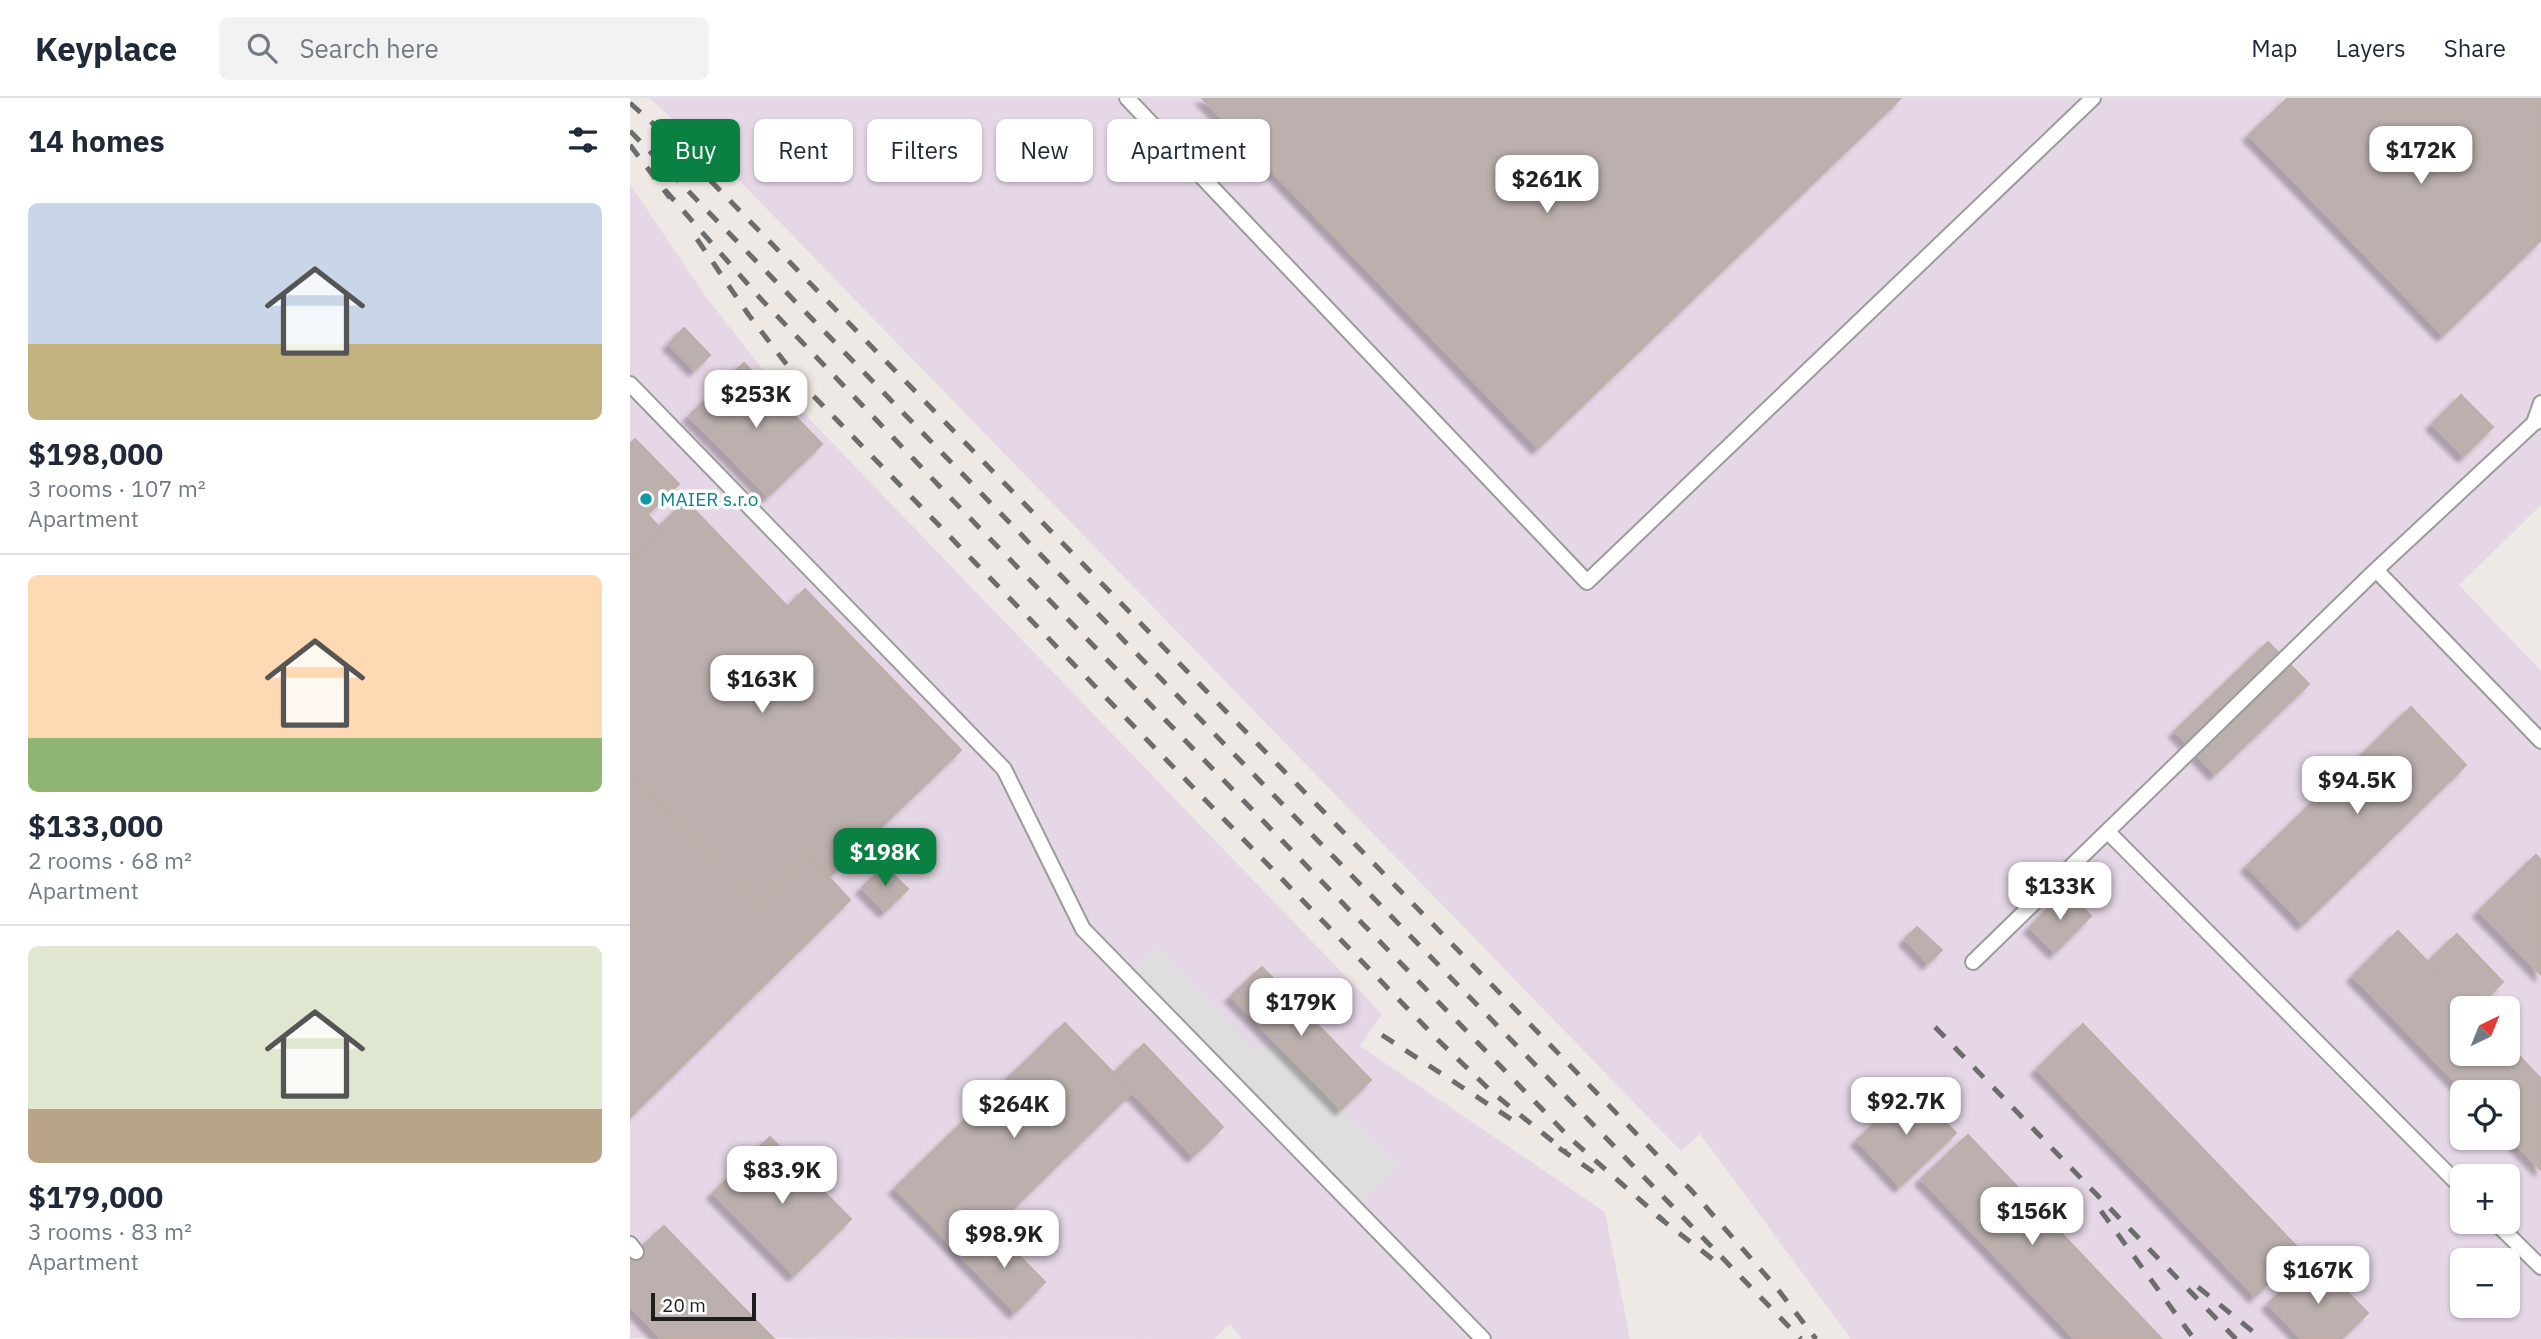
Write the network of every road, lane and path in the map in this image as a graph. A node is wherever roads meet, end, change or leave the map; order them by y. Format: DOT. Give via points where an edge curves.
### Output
graph roads {
  1 [pos="1127,98"];
  2 [pos="2093,98"];
  3 [pos="630,384"];
  4 [pos="2541,402"];
  5 [pos="2538,421"];
  6 [pos="2376,570"];
  7 [pos="2541,741"];
  8 [pos="2108,832"];
  9 [pos="1973,962"];
  10 [pos="2450,1176"];
  11 [pos="2508,1234"];
  12 [pos="2541,1267"];
  13 [pos="1483,1339"];
  1 -- 2 [label="lane" via="1587,582"];
  3 -- 13 [label="lane" via="1004,769 1083,929"];
  4 -- 5 [label="lane"];
  5 -- 6 [label="lane"];
  6 -- 7 [label="lane"];
  6 -- 8 [label="lane"];
  8 -- 9 [label="lane"];
  8 -- 10 [label="lane"];
  11 -- 12 [label="lane"];
}
